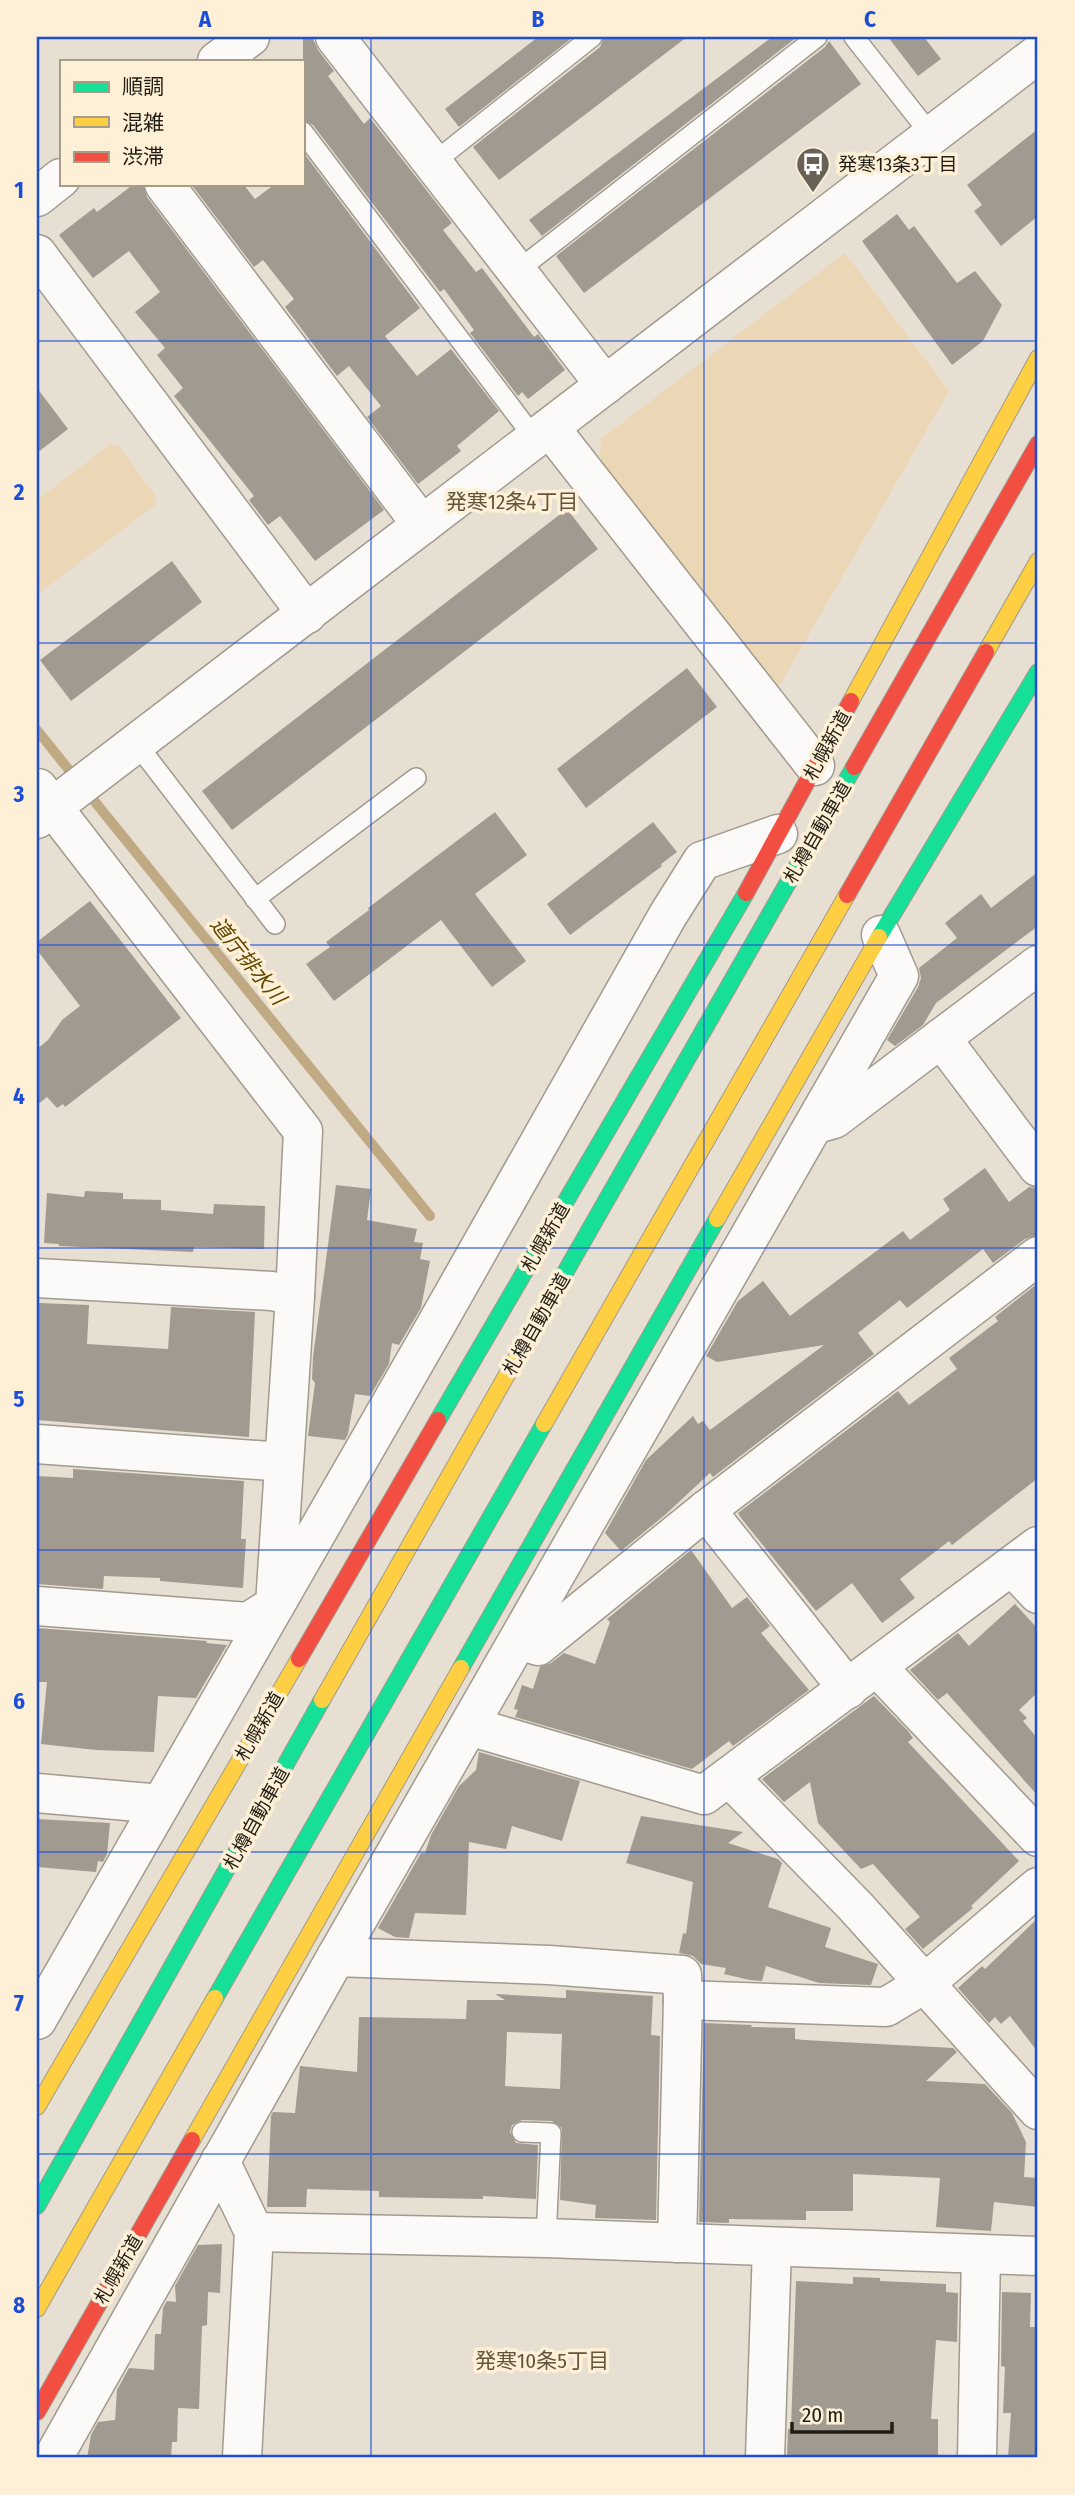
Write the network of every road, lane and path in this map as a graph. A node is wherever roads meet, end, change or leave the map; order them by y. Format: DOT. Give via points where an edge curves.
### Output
graph roads {
  1 [pos="592,37"];
  2 [pos="817,37"];
  3 [pos="855,37"];
  4 [pos="342,39"];
  5 [pos="1038,54"];
  6 [pos="304,133"];
  7 [pos="932,136"];
  8 [pos="433,163"];
  9 [pos="60,179"];
  10 [pos="166,186"];
  11 [pos="37,197"];
  12 [pos="37,254"];
  13 [pos="517,271"];
  14 [pos="1038,358"];
  15 [pos="605,385"];
  16 [pos="542,433"];
  17 [pos="1038,444"];
  18 [pos="422,525"];
  19 [pos="1038,561"];
  20 [pos="307,614"];
  21 [pos="1038,672"];
  22 [pos="136,743"];
  23 [pos="815,766"];
  24 [pos="416,778"];
  25 [pos="48,803"];
  26 [pos="778,834"];
  27 [pos="255,899"];
  28 [pos="275,924"];
  29 [pos="881,935"];
  30 [pos="1038,965"];
  31 [pos="941,1038"];
  32 [pos="814,1125"];
  33 [pos="1038,1167"];
  34 [pos="1038,1256"];
  35 [pos="37,1278"];
  36 [pos="295,1296"];
  37 [pos="37,1444"];
  38 [pos="283,1479"];
  39 [pos="332,1506"];
  40 [pos="706,1510"];
  41 [pos="1025,1556"];
  42 [pos="1038,1594"];
  43 [pos="275,1605"];
  44 [pos="37,1606"];
  45 [pos="519,1640"];
  46 [pos="863,1678"];
  47 [pos="470,1726"];
  48 [pos="729,1777"];
  49 [pos="37,1793"];
  50 [pos="161,1804"];
  51 [pos="1038,1837"];
  52 [pos="1038,1887"];
  53 [pos="337,1957"];
  54 [pos="924,1984"];
  55 [pos="683,2000"];
  56 [pos="37,2020"];
  57 [pos="37,2107"];
  58 [pos="1038,2110"];
  59 [pos="522,2132"];
  60 [pos="220,2161"];
  61 [pos="37,2206"];
  62 [pos="254,2232"];
  63 [pos="546,2238"];
  64 [pos="677,2243"];
  65 [pos="772,2247"];
  66 [pos="981,2254"];
  67 [pos="1038,2256"];
  68 [pos="37,2309"];
  69 [pos="37,2412"];
  70 [pos="53,2458"];
  71 [pos="242,2458"];
  72 [pos="765,2458"];
  73 [pos="977,2458"];
  1 -- 8 [label="lane"];
  2 -- 13 [label="lane"];
  3 -- 7 [label="lane"];
  4 -- 8 [label="street"];
  5 -- 7 [label="street"];
  6 -- 16 [label="lane"];
  7 -- 15 [label="street"];
  8 -- 13 [label="street"];
  9 -- 11 [label="street"];
  10 -- 18 [label="street"];
  12 -- 20 [label="street"];
  13 -- 15 [label="street"];
  14 -- 23 [label="highway, 札幌新道"];
  15 -- 16 [label="street"];
  16 -- 18 [label="street"];
  16 -- 23 [label="street"];
  17 -- 61 [label="highway, 札樽自動車道"];
  18 -- 20 [label="street"];
  19 -- 68 [label="highway"];
  20 -- 22 [label="street"];
  21 -- 29 [label="highway, 札幌新道"];
  22 -- 25 [label="street" via="100,772"];
  22 -- 27 [label="lane"];
  23 -- 26 [label="highway, 札幌新道"];
  24 -- 27 [label="lane"];
  25 -- 36 [label="street" via="303,1131"];
  26 -- 39 [label="street" via="702,861"];
  26 -- 57 [label="highway, 札幌新道"];
  27 -- 28 [label="lane"];
  29 -- 32 [label="street" via="899,976"];
  29 -- 69 [label="highway, 札幌新道"];
  30 -- 31 [label="street"];
  31 -- 32 [label="street" via="834,1119"];
  31 -- 33 [label="street"];
  32 -- 45 [label="street"];
  34 -- 40 [label="street"];
  35 -- 36 [label="street"];
  36 -- 38 [label="street"];
  37 -- 38 [label="street"];
  38 -- 39 [label="street"];
  38 -- 43 [label="street"];
  39 -- 43 [label="street"];
  40 -- 45 [label="street" via="538,1647"];
  40 -- 46 [label="street"];
  41 -- 42 [label="street"];
  41 -- 46 [label="street"];
  43 -- 44 [label="street" via="248,1622"];
  43 -- 50 [label="street"];
  45 -- 47 [label="street"];
  46 -- 48 [label="street"];
  46 -- 51 [label="street"];
  47 -- 48 [label="street" via="704,1795"];
  47 -- 53 [label="street"];
  48 -- 54 [label="street"];
  49 -- 50 [label="street"];
  50 -- 56 [label="street"];
  52 -- 54 [label="street"];
  53 -- 55 [label="street" via="682,1975"];
  53 -- 60 [label="street"];
  54 -- 55 [label="street" via="886,2007"];
  54 -- 58 [label="street"];
  55 -- 64 [label="street"];
  59 -- 63 [label="lane" via="551,2133"];
  60 -- 62 [label="street"];
  60 -- 70 [label="street"];
  62 -- 63 [label="street"];
  62 -- 71 [label="street"];
  63 -- 64 [label="street"];
  64 -- 65 [label="street"];
  65 -- 66 [label="street"];
  65 -- 72 [label="street"];
  66 -- 67 [label="street"];
  66 -- 73 [label="street"];
}
